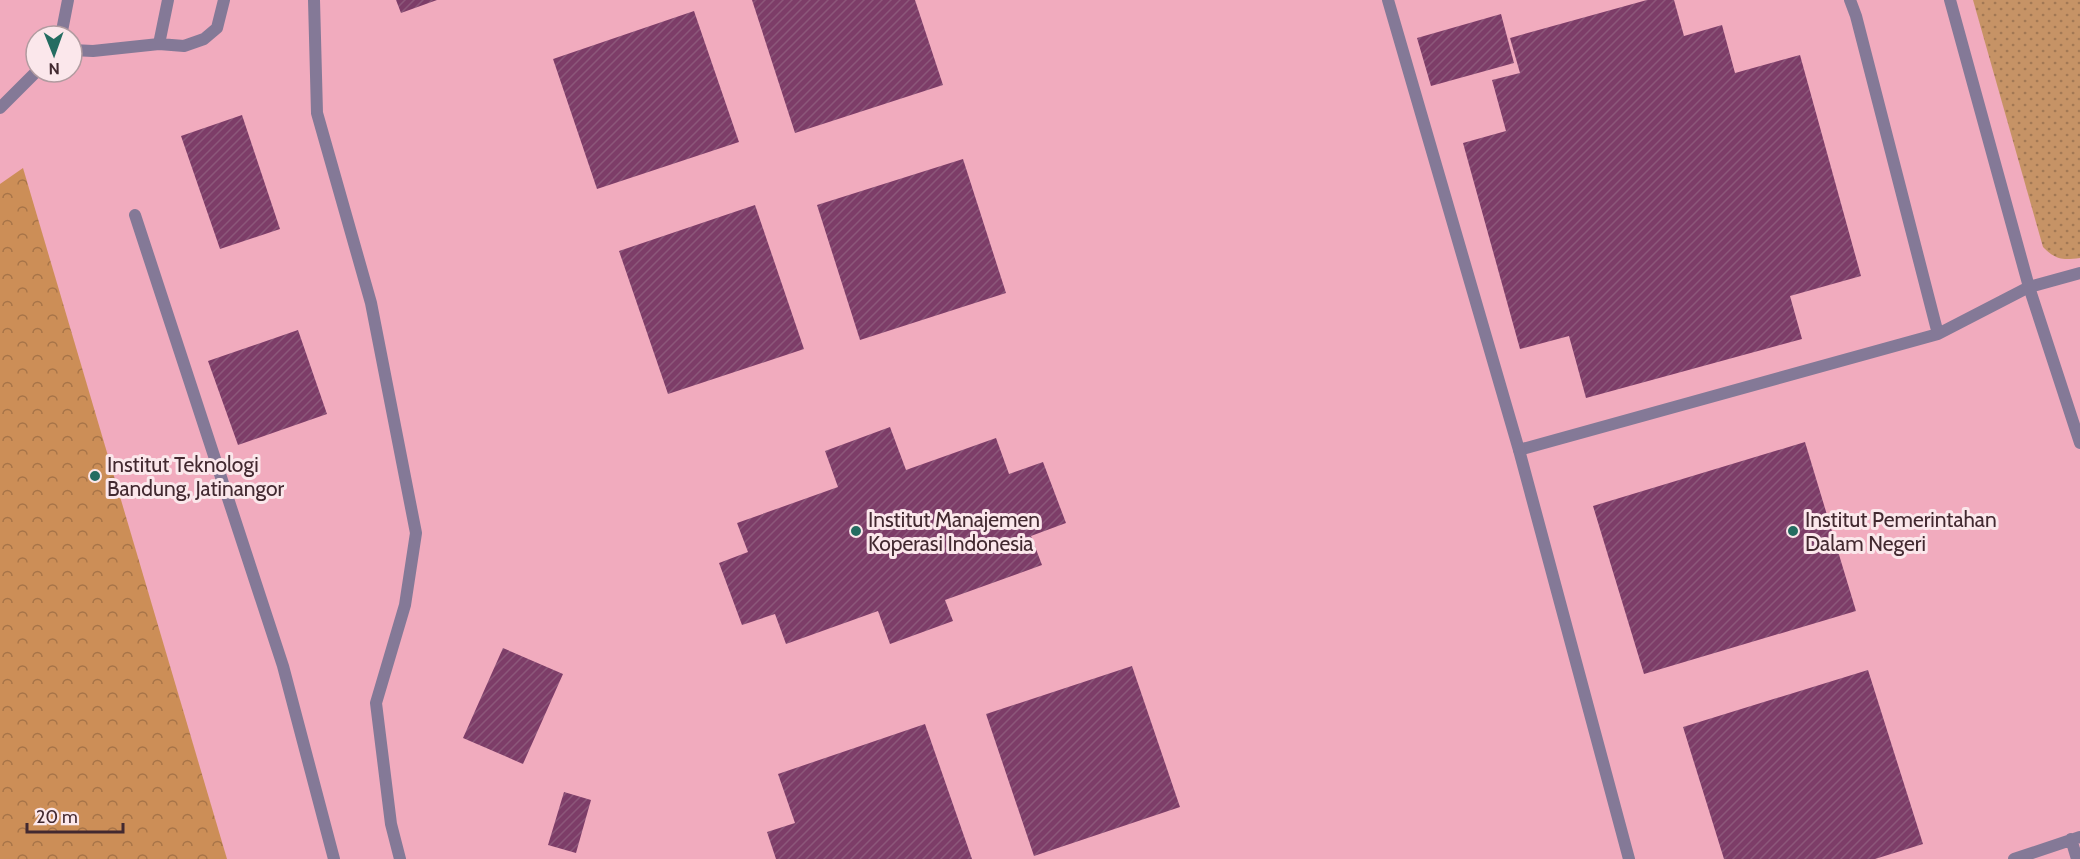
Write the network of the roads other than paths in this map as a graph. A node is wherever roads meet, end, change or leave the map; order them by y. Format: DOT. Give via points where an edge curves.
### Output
graph roads {
  1 [pos="68,0"];
  2 [pos="168,0"];
  3 [pos="224,0"];
  4 [pos="314,0"];
  5 [pos="1388,0"];
  6 [pos="1850,0"];
  7 [pos="1950,0"];
  8 [pos="63,24"];
  9 [pos="159,44"];
  10 [pos="84,51"];
  11 [pos="24,84"];
  12 [pos="0,108"];
  13 [pos="135,215"];
  14 [pos="2080,273"];
  15 [pos="2029,287"];
  16 [pos="1938,334"];
  17 [pos="2080,443"];
  18 [pos="1519,450"];
  19 [pos="2076,838"];
  20 [pos="334,859"];
  21 [pos="400,859"];
  22 [pos="1629,859"];
  23 [pos="2014,859"];
  24 [pos="2077,859"];
  1 -- 8 [label="street"];
  2 -- 9 [label="street"];
  3 -- 9 [label="street" via="217,28 204,39 184,46"];
  4 -- 21 [label="street" via="317,113 372,303 416,532 405,606 376,703 391,824"];
  5 -- 18 [label="street"];
  6 -- 16 [label="street"];
  7 -- 15 [label="street"];
  9 -- 10 [label="street"];
  11 -- 12 [label="street"];
  13 -- 20 [label="street" via="283,666"];
  14 -- 15 [label="street"];
  15 -- 16 [label="street"];
  15 -- 17 [label="street"];
  16 -- 18 [label="street"];
  18 -- 22 [label="street"];
  19 -- 23 [label="street"];
  19 -- 24 [label="street"];
}
